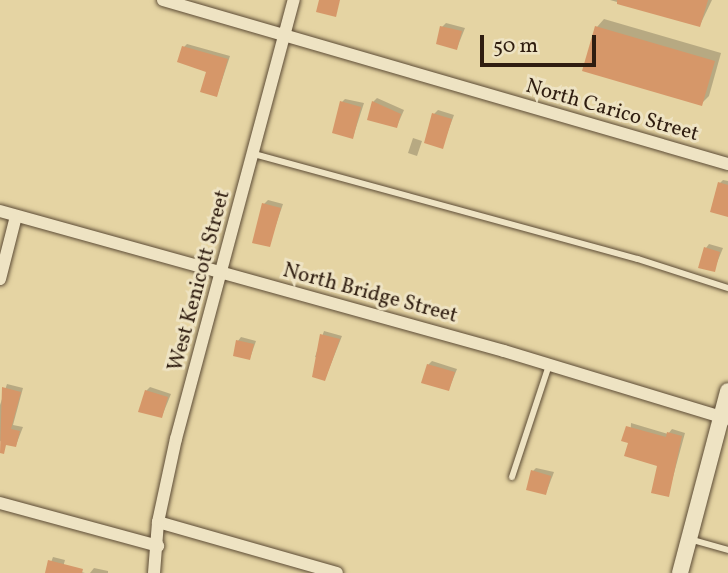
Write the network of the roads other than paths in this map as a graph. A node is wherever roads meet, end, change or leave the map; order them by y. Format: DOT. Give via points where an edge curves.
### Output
graph roads {
  1 [pos="163,0"];
  2 [pos="294,0"];
  3 [pos="285,37"];
  4 [pos="254,154"];
  5 [pos="728,164"];
  6 [pos="0,211"];
  7 [pos="16,216"];
  8 [pos="222,274"];
  9 [pos="0,279"];
  10 [pos="728,288"];
  11 [pos="549,365"];
  12 [pos="728,391"];
  13 [pos="724,419"];
  14 [pos="512,477"];
  15 [pos="0,503"];
  16 [pos="158,522"];
  17 [pos="689,539"];
  18 [pos="158,546"];
  19 [pos="728,550"];
  20 [pos="154,573"];
  21 [pos="337,573"];
  22 [pos="680,573"];
  1 -- 3 [label="street, North Carico Street"];
  2 -- 3 [label="street, West Kenicott Street"];
  3 -- 4 [label="street, West Kenicott Street"];
  3 -- 5 [label="street, North Carico Street"];
  4 -- 8 [label="street, West Kenicott Street"];
  4 -- 10 [label="lane" via="625,255"];
  6 -- 7 [label="street, North Bridge Street"];
  7 -- 8 [label="street, North Bridge Street"];
  7 -- 9 [label="street"];
  8 -- 11 [label="street, North Bridge Street"];
  8 -- 16 [label="street, West Kenicott Street"];
  11 -- 13 [label="street, North Bridge Street"];
  11 -- 14 [label="lane"];
  12 -- 13 [label="street"];
  13 -- 17 [label="street"];
  15 -- 18 [label="street"];
  16 -- 18 [label="street, West Kenicott Street"];
  16 -- 21 [label="street"];
  17 -- 19 [label="lane"];
  17 -- 22 [label="street"];
  18 -- 20 [label="street, West Kenicott Street"];
}
